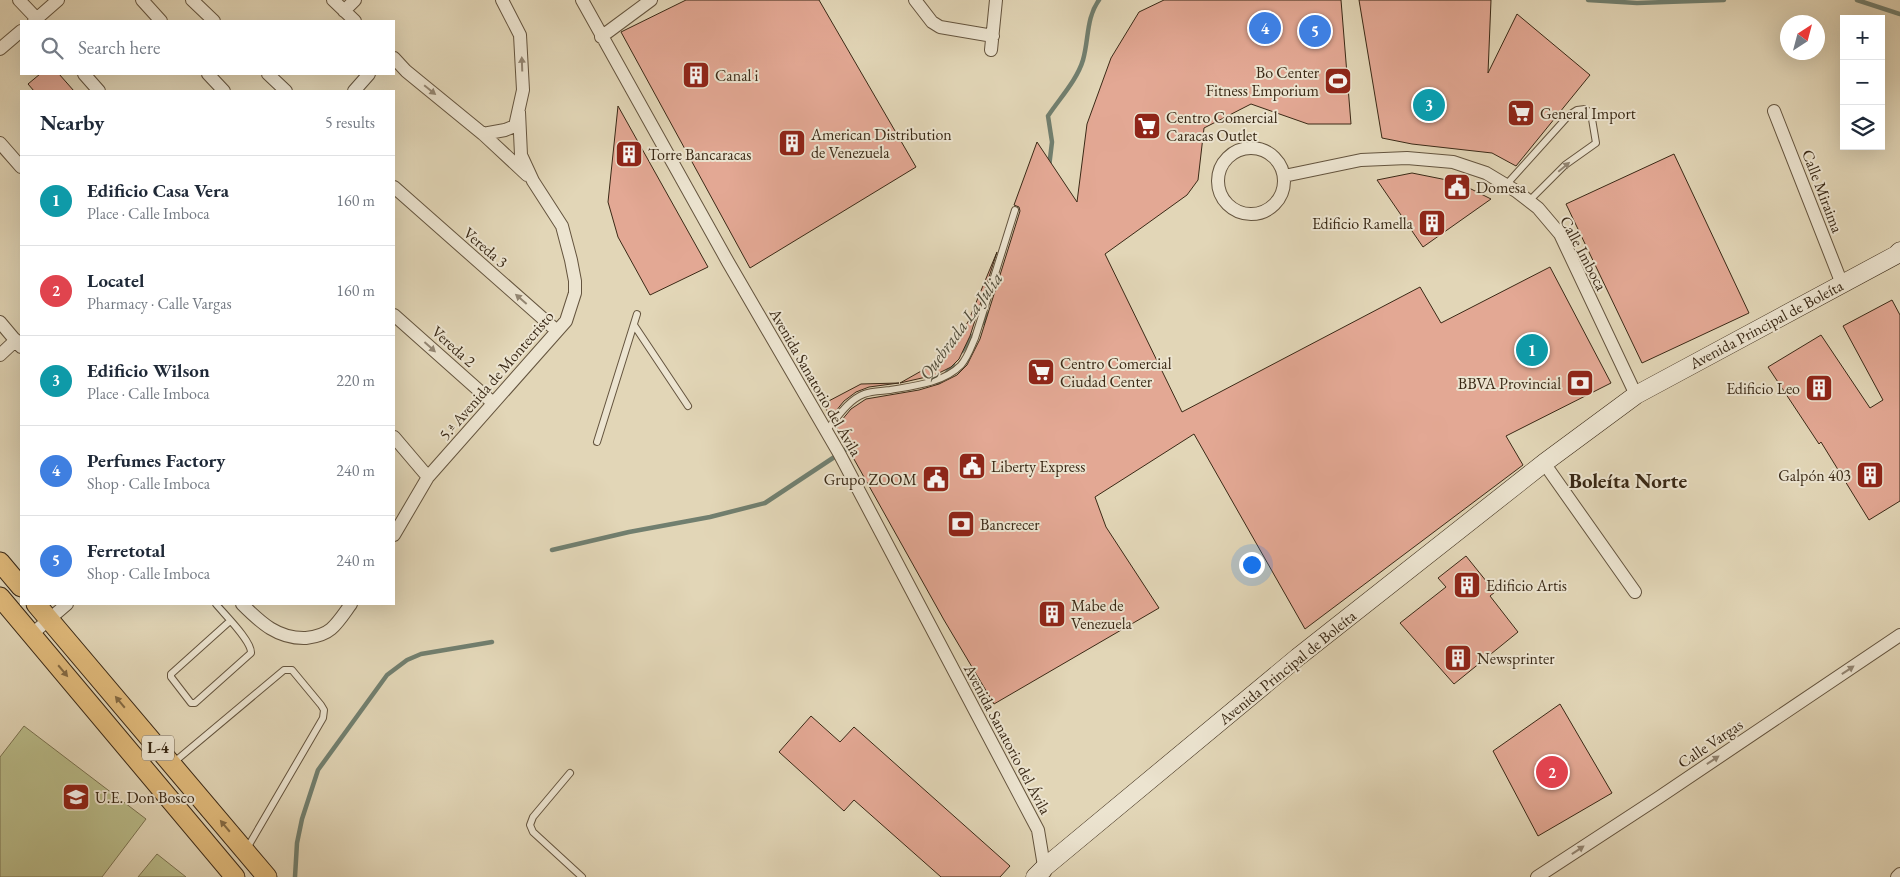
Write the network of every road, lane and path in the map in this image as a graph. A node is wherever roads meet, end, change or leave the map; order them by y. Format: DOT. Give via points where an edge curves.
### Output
graph roads {
  1 [pos="19,0"];
  2 [pos="58,0"];
  3 [pos="142,0"];
  4 [pos="192,0"];
  5 [pos="333,0"];
  6 [pos="355,0"];
  7 [pos="502,0"];
  8 [pos="582,0"];
  9 [pos="651,0"];
  10 [pos="915,0"];
  11 [pos="996,0"];
  12 [pos="344,11"];
  13 [pos="37,20"];
  14 [pos="160,20"];
  15 [pos="213,20"];
  16 [pos="354,20"];
  17 [pos="20,32"];
  18 [pos="993,36"];
  19 [pos="601,38"];
  20 [pos="0,49"];
  21 [pos="991,50"];
  22 [pos="395,59"];
  23 [pos="85,75"];
  24 [pos="209,75"];
  25 [pos="269,75"];
  26 [pos="368,75"];
  27 [pos="98,90"];
  28 [pos="223,90"];
  29 [pos="285,90"];
  30 [pos="356,90"];
  31 [pos="1774,111"];
  32 [pos="519,112"];
  33 [pos="483,134"];
  34 [pos="0,143"];
  35 [pos="20,166"];
  36 [pos="1284,176"];
  37 [pos="533,182"];
  38 [pos="1506,185"];
  39 [pos="395,188"];
  40 [pos="1529,200"];
  41 [pos="1015,210"];
  42 [pos="1899,253"];
  43 [pos="1842,284"];
  44 [pos="637,314"];
  45 [pos="395,315"];
  46 [pos="0,322"];
  47 [pos="634,325"];
  48 [pos="557,331"];
  49 [pos="18,343"];
  50 [pos="0,355"];
  51 [pos="1636,395"];
  52 [pos="493,403"];
  53 [pos="688,406"];
  54 [pos="826,431"];
  55 [pos="395,438"];
  56 [pos="597,442"];
  57 [pos="1544,463"];
  58 [pos="428,477"];
  59 [pos="395,533"];
  60 [pos="0,562"];
  61 [pos="20,586"];
  62 [pos="1635,592"];
  63 [pos="0,597"];
  64 [pos="37,605"];
  65 [pos="66,605"];
  66 [pos="217,605"];
  67 [pos="243,605"];
  68 [pos="350,605"];
  69 [pos="49,618"];
  70 [pos="230,620"];
  71 [pos="32,634"];
  72 [pos="1900,635"];
  73 [pos="172,764"];
  74 [pos="570,773"];
  75 [pos="246,851"];
  76 [pos="1042,874"];
  77 [pos="1900,874"];
  78 [pos="236,877"];
  79 [pos="267,877"];
  80 [pos="582,877"];
  81 [pos="1537,877"];
  82 [pos="1897,877"];
  1 -- 13 [label="street"];
  2 -- 13 [label="street"];
  3 -- 14 [label="street"];
  4 -- 15 [label="street"];
  5 -- 12 [label="street"];
  6 -- 12 [label="street"];
  32 -- 7 [label="street, 5.ª Avenida de Montecristo, one-way" via="523,90 520,35"];
  8 -- 19 [label="street, Avenida Sanatorio del Ávila"];
  9 -- 19 [label="street"];
  10 -- 18 [label="street" via="940,27"];
  11 -- 18 [label="street"];
  12 -- 16 [label="street"];
  17 -- 20 [label="street"];
  18 -- 21 [label="street"];
  19 -- 54 [label="street, Avenida Sanatorio del Ávila"];
  22 -- 33 [label="street, one-way"];
  23 -- 27 [label="street"];
  24 -- 28 [label="street"];
  25 -- 29 [label="street"];
  26 -- 30 [label="street"];
  31 -- 43 [label="street, Calle Miraima"];
  32 -- 33 [label="street, 5.ª Avenida de Montecristo" via="515,126"];
  32 -- 37 [label="street, 5.ª Avenida de Montecristo" via="521,155"];
  33 -- 37 [label="street"];
  34 -- 35 [label="street"];
  36 -- 36 [label="street" via="1273,156 1263,150 1249,148 1228,156 1218,172 1217,184 1224,201 1236,211 1258,214 1278,201"];
  36 -- 38 [label="street, Calle Imboca" via="1361,160 1407,158 1453,162 1486,173"];
  37 -- 48 [label="street, 5.ª Avenida de Montecristo" via="562,226 575,281 572,305 566,321"];
  38 -- 40 [label="street, Calle Imboca"];
  40 -- 38 [label="lane, one-way" via="1565,165 1596,143 1591,113 1585,109 1569,115"];
  48 -- 39 [label="street, Vereda 3, one-way"];
  40 -- 51 [label="street, Calle Imboca" via="1560,234"];
  41 -- 54 [label="lane" via="975,338 961,365 950,374 930,382 865,393 851,401"];
  42 -- 43 [label="street, Avenida Principal de Boleíta"];
  43 -- 51 [label="street, Avenida Principal de Boleíta"];
  44 -- 47 [label="lane"];
  45 -- 52 [label="street, Vereda 2, one-way"];
  46 -- 49 [label="street"];
  47 -- 53 [label="lane"];
  47 -- 56 [label="lane"];
  48 -- 52 [label="street, 5.ª Avenida de Montecristo"];
  49 -- 50 [label="street"];
  51 -- 57 [label="street, Avenida Principal de Boleíta"];
  52 -- 58 [label="street, 5.ª Avenida de Montecristo"];
  54 -- 76 [label="street, Avenida Sanatorio del Ávila" via="1038,830"];
  55 -- 58 [label="street"];
  57 -- 62 [label="street"];
  57 -- 76 [label="street, Avenida Principal de Boleíta" via="1298,657"];
  58 -- 59 [label="street, 5.ª Avenida de Montecristo"];
  60 -- 61 [label="main road"];
  63 -- 71 [label="main road, L-4"];
  64 -- 69 [label="main road, L-4"];
  65 -- 69 [label="street"];
  66 -- 70 [label="lane"];
  67 -- 68 [label="street" via="273,631 296,638 325,634"];
  69 -- 71 [label="street"];
  73 -- 69 [label="main road, L-4, one-way"];
  70 -- 70 [label="lane" via="250,646 251,653 195,703 191,703 171,674"];
  71 -- 78 [label="main road, L-4, one-way"];
  81 -- 72 [label="street, Calle Vargas, one-way"];
  75 -- 73 [label="main road, L-4, one-way"];
  73 -- 75 [label="lane" via="284,670 292,670 321,705 323,718"];
  74 -- 80 [label="lane" via="530,825 533,832"];
  75 -- 79 [label="main road, L-4"];
  77 -- 82 [label="street"];
}
